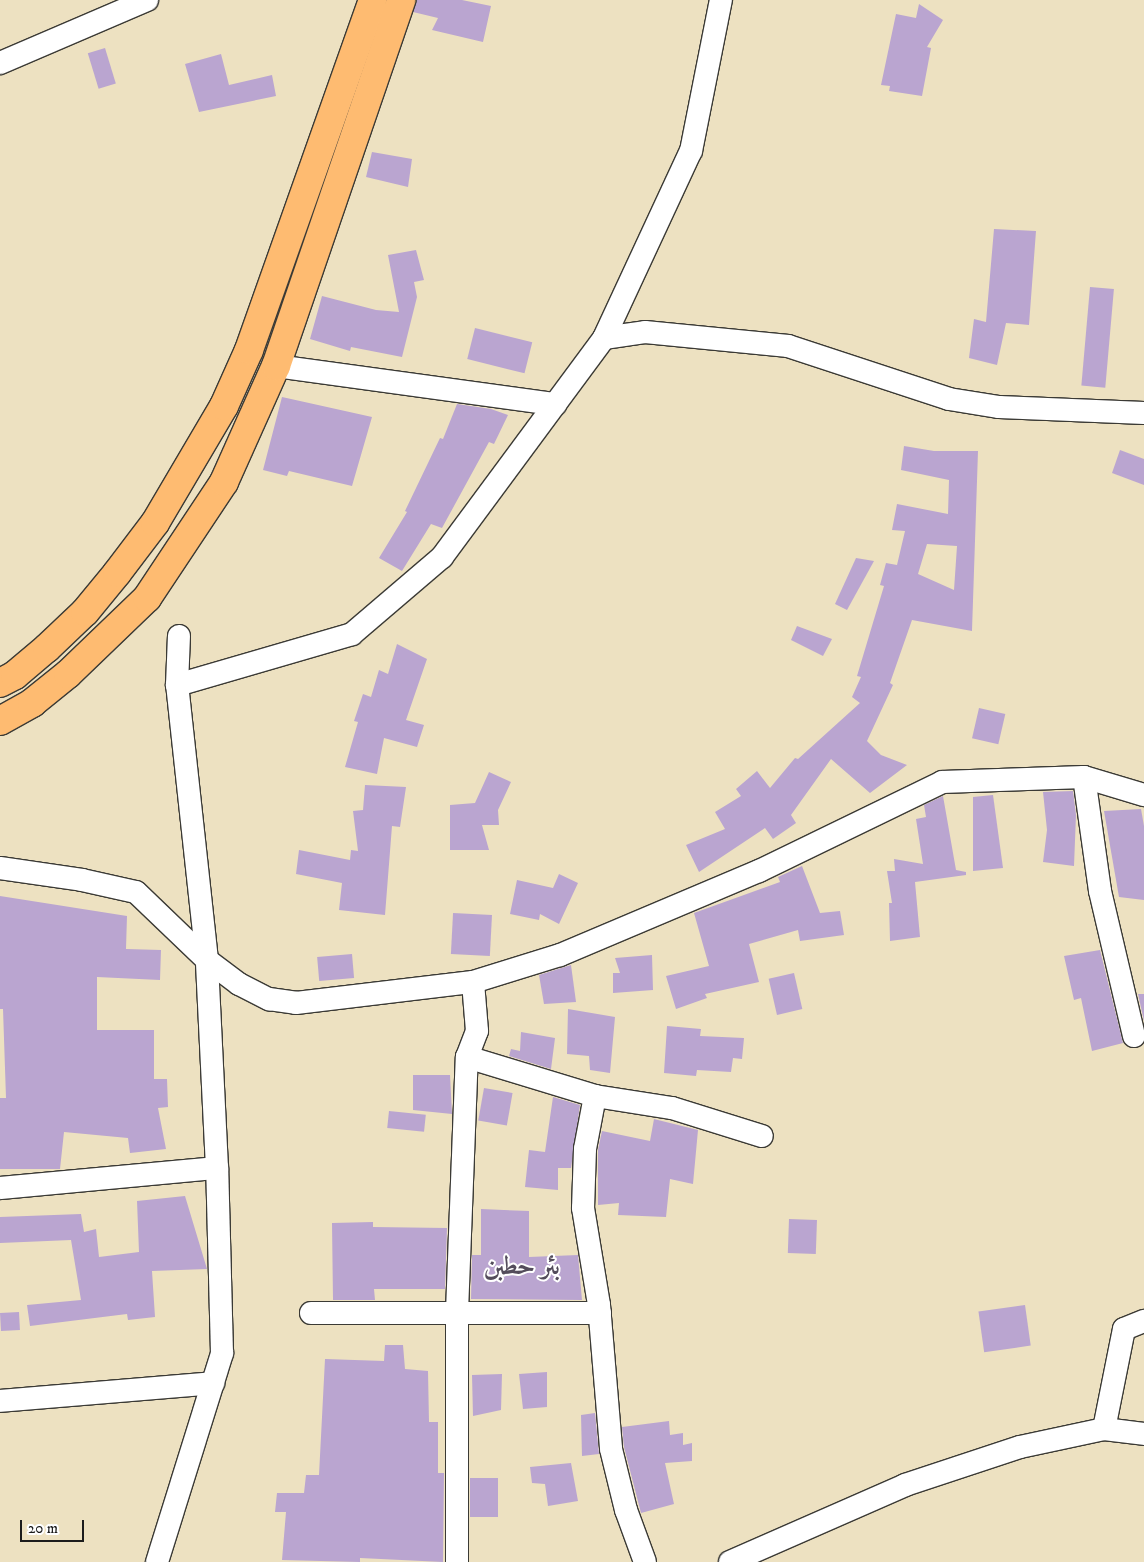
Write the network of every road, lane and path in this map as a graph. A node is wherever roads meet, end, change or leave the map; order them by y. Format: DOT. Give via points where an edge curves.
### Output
graph roads {
  1 [pos="147,0"];
  2 [pos="373,0"];
  3 [pos="401,0"];
  4 [pos="721,0"];
  5 [pos="0,63"];
  6 [pos="604,338"];
  7 [pos="276,366"];
  8 [pos="554,404"];
  9 [pos="1144,413"];
  10 [pos="179,636"];
  11 [pos="0,683"];
  12 [pos="177,685"];
  13 [pos="0,721"];
  14 [pos="1084,777"];
  15 [pos="1144,795"];
  16 [pos="0,868"];
  17 [pos="207,960"];
  18 [pos="473,982"];
  19 [pos="1134,1036"];
  20 [pos="467,1057"];
  21 [pos="595,1096"];
  22 [pos="762,1136"];
  23 [pos="217,1168"];
  24 [pos="0,1188"];
  25 [pos="457,1312"];
  26 [pos="311,1313"];
  27 [pos="600,1313"];
  28 [pos="1144,1321"];
  29 [pos="213,1383"];
  30 [pos="0,1401"];
  31 [pos="1104,1428"];
  32 [pos="1144,1434"];
  33 [pos="157,1562"];
  34 [pos="457,1562"];
  35 [pos="645,1562"];
  36 [pos="730,1562"];
  1 -- 5 [label="street"];
  2 -- 11 [label="main road" via="249,350 224,406 155,522 117,573 85,612 47,648 15,675"];
  3 -- 7 [label="main road"];
  4 -- 6 [label="street" via="691,151"];
  6 -- 8 [label="street"];
  6 -- 9 [label="street" via="654,333 788,346 949,398 999,407"];
  7 -- 8 [label="street"];
  7 -- 13 [label="main road" via="224,482 147,598 68,674 32,703"];
  8 -- 12 [label="street" via="442,557 352,634"];
  10 -- 12 [label="street"];
  12 -- 17 [label="street"];
  14 -- 15 [label="street"];
  14 -- 18 [label="street" via="942,782 759,871 560,955"];
  14 -- 19 [label="street" via="1100,891"];
  16 -- 17 [label="street" via="136,892"];
  17 -- 18 [label="street" via="239,984 269,999 296,1003"];
  17 -- 23 [label="street"];
  18 -- 20 [label="street" via="477,1031"];
  20 -- 21 [label="street"];
  20 -- 25 [label="street"];
  21 -- 22 [label="street" via="672,1108"];
  21 -- 27 [label="street" via="585,1149 583,1208"];
  23 -- 24 [label="street"];
  23 -- 29 [label="street" via="222,1353"];
  25 -- 26 [label="street"];
  25 -- 27 [label="street"];
  25 -- 34 [label="street"];
  27 -- 35 [label="street" via="611,1449 626,1510"];
  28 -- 31 [label="street" via="1124,1329"];
  29 -- 30 [label="street"];
  29 -- 33 [label="street"];
  31 -- 32 [label="street"];
  31 -- 36 [label="street" via="1020,1448 906,1485"];
}
